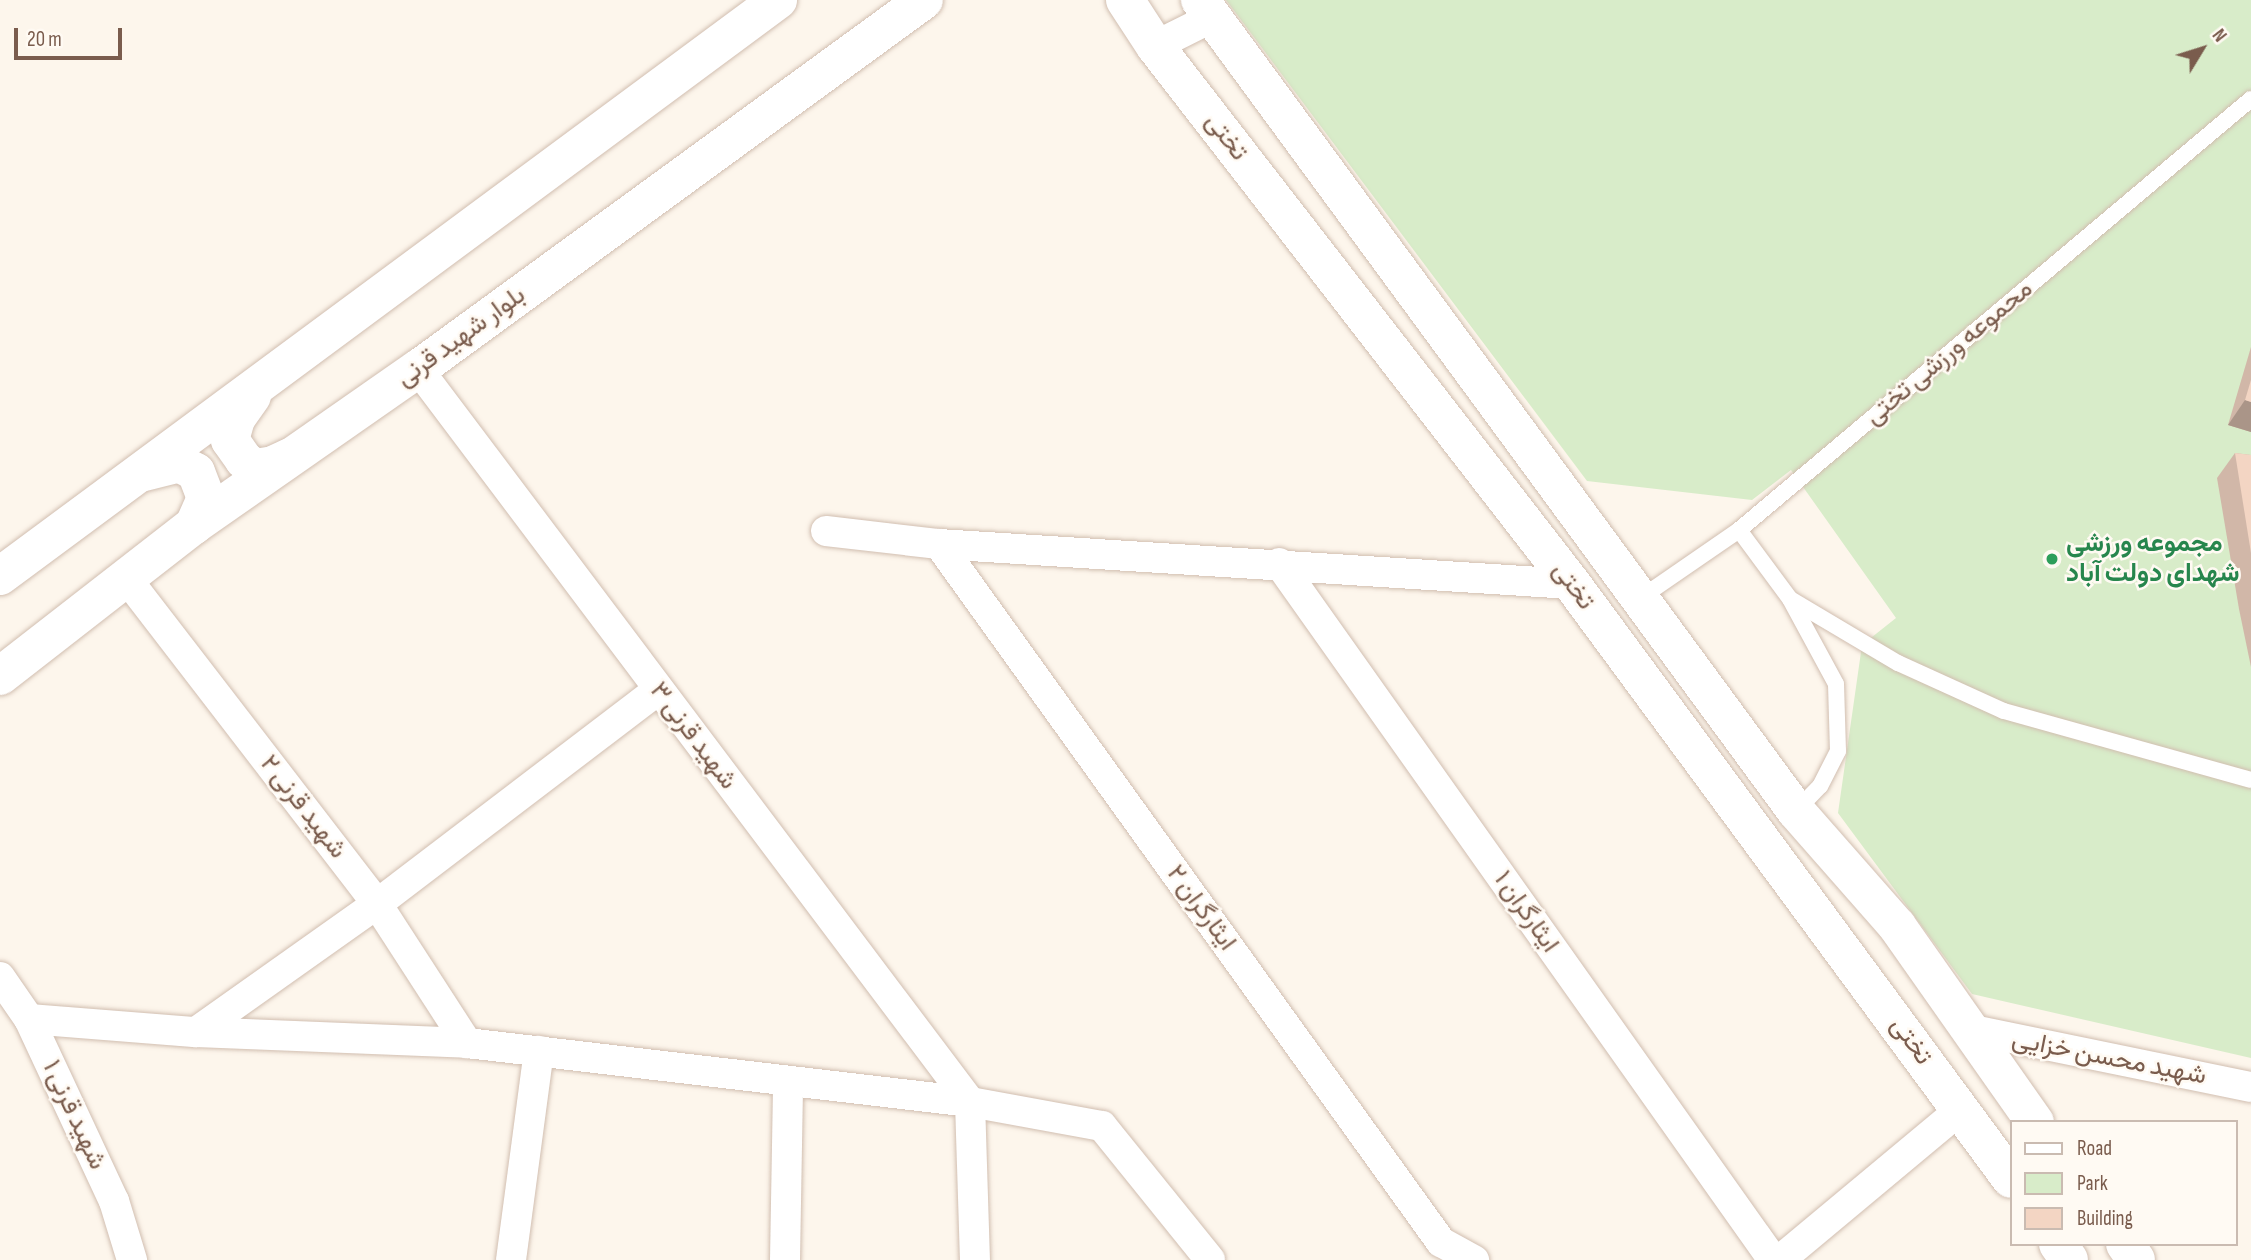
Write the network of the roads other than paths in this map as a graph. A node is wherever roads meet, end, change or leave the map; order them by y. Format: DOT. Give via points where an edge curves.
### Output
graph roads {
  1 [pos="778,0"];
  2 [pos="924,0"];
  3 [pos="1125,0"];
  4 [pos="1206,9"];
  5 [pos="1155,46"];
  6 [pos="2251,99"];
  7 [pos="418,369"];
  8 [pos="260,386"];
  9 [pos="295,454"];
  10 [pos="144,472"];
  11 [pos="194,525"];
  12 [pos="1739,530"];
  13 [pos="826,531"];
  14 [pos="940,544"];
  15 [pos="1279,563"];
  16 [pos="0,576"];
  17 [pos="127,579"];
  18 [pos="1572,584"];
  19 [pos="1639,599"];
  20 [pos="1790,599"];
  21 [pos="0,676"];
  22 [pos="658,690"];
  23 [pos="2251,780"];
  24 [pos="1796,811"];
  25 [pos="377,904"];
  26 [pos="1897,926"];
  27 [pos="1857,966"];
  28 [pos="0,977"];
  29 [pos="29,1019"];
  30 [pos="1968,1029"];
  31 [pos="196,1031"];
  32 [pos="467,1043"];
  33 [pos="539,1051"];
  34 [pos="788,1081"];
  35 [pos="2251,1087"];
  36 [pos="970,1102"];
  37 [pos="1961,1109"];
  38 [pos="2034,1120"];
  39 [pos="2010,1179"];
  40 [pos="132,1260"];
  41 [pos="511,1260"];
  42 [pos="785,1260"];
  43 [pos="975,1260"];
  44 [pos="1210,1260"];
  45 [pos="1474,1260"];
  46 [pos="1773,1260"];
  47 [pos="1780,1260"];
  1 -- 8 [label="main road"];
  2 -- 7 [label="main road, بلوار شهید قرنی"];
  3 -- 5 [label="main road, تختی"];
  4 -- 5 [label="street"];
  4 -- 19 [label="main road, تختی"];
  5 -- 18 [label="main road, تختی"];
  6 -- 12 [label="lane, محموعه ورزشی تختی"];
  7 -- 9 [label="main road, بلوار شهید قرنی"];
  7 -- 22 [label="street, شهید قرنی ۳"];
  8 -- 9 [label="main road" via="236,419 230,440 255,468 273,466"];
  8 -- 10 [label="main road"];
  9 -- 11 [label="main road, بلوار شهید قرنی"];
  10 -- 11 [label="main road" via="179,463 196,472 206,498"];
  10 -- 16 [label="main road"];
  11 -- 17 [label="main road, بلوار شهید قرنی"];
  12 -- 19 [label="lane, محموعه ورزشی تختی"];
  12 -- 20 [label="lane"];
  13 -- 14 [label="street"];
  14 -- 15 [label="street"];
  14 -- 45 [label="street, ایثارگران ۲" via="1441,1242"];
  15 -- 18 [label="street"];
  15 -- 46 [label="street, ایثارگران ۱"];
  17 -- 21 [label="main road, بلوار شهید قرنی"];
  17 -- 25 [label="street, شهید قرنی ۲"];
  18 -- 27 [label="main road, تختی"];
  19 -- 24 [label="main road, تختی"];
  20 -- 23 [label="lane" via="1898,663 2004,711"];
  20 -- 24 [label="lane" via="1836,684 1838,751 1820,786"];
  22 -- 25 [label="street"];
  22 -- 36 [label="street, شهید قرنی ۳"];
  24 -- 26 [label="main road, تختی"];
  25 -- 31 [label="street"];
  25 -- 32 [label="street, شهید قرنی ۲"];
  26 -- 27 [label="main road"];
  26 -- 30 [label="main road, تختی"];
  27 -- 37 [label="main road, تختی"];
  28 -- 29 [label="street, شهید قرنی ۱"];
  29 -- 31 [label="street"];
  29 -- 40 [label="street, شهید قرنی ۱" via="114,1201"];
  30 -- 35 [label="street, شهید محسن خزایی"];
  30 -- 38 [label="main road, تختی"];
  31 -- 32 [label="street"];
  32 -- 33 [label="street"];
  33 -- 34 [label="street"];
  33 -- 41 [label="street"];
  34 -- 36 [label="street"];
  34 -- 42 [label="street"];
  36 -- 43 [label="street"];
  36 -- 44 [label="street" via="1102,1126"];
  37 -- 39 [label="main road, تختی"];
  37 -- 47 [label="street"];
}
